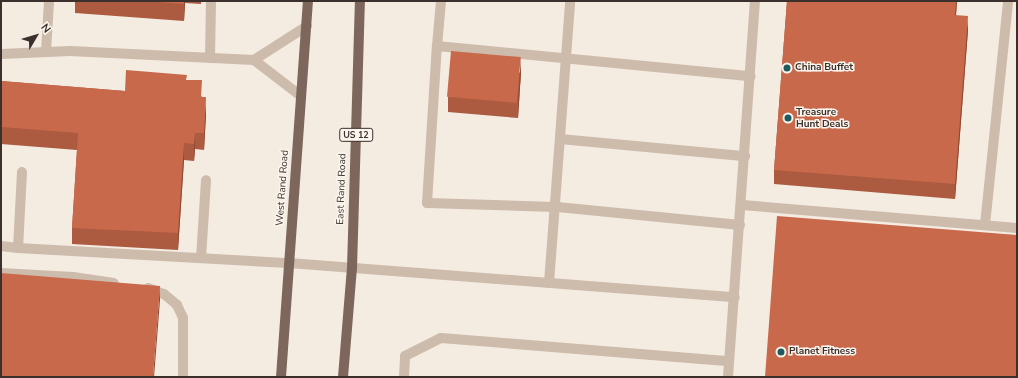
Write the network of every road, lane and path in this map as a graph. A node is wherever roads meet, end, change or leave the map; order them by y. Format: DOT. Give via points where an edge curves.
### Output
graph roads {
  1 [pos="49,1"];
  2 [pos="211,1"];
  3 [pos="308,1"];
  4 [pos="360,1"];
  5 [pos="441,1"];
  6 [pos="570,1"];
  7 [pos="751,1"];
  8 [pos="755,1"];
  9 [pos="1008,1"];
  10 [pos="307,26"];
  11 [pos="437,46"];
  12 [pos="46,52"];
  13 [pos="1,54"];
  14 [pos="210,58"];
  15 [pos="566,58"];
  16 [pos="254,60"];
  17 [pos="751,76"];
  18 [pos="301,96"];
  19 [pos="560,139"];
  20 [pos="745,156"];
  21 [pos="22,172"];
  22 [pos="206,180"];
  23 [pos="742,205"];
  24 [pos="555,207"];
  25 [pos="740,225"];
  26 [pos="985,225"];
  27 [pos="1017,228"];
  28 [pos="1,246"];
  29 [pos="18,248"];
  30 [pos="201,258"];
  31 [pos="289,263"];
  32 [pos="352,268"];
  33 [pos="1,273"];
  34 [pos="549,283"];
  35 [pos="126,284"];
  36 [pos="141,286"];
  37 [pos="735,297"];
  38 [pos="729,361"];
  39 [pos="183,377"];
  40 [pos="281,377"];
  41 [pos="343,377"];
  42 [pos="404,377"];
  43 [pos="728,377"];
  1 -- 12 [label="lane"];
  2 -- 14 [label="lane"];
  3 -- 10 [label="main road, West Rand Road"];
  4 -- 32 [label="main road, East Rand Road / US 12"];
  5 -- 11 [label="lane"];
  6 -- 15 [label="lane"];
  7 -- 8 [label="lane"];
  8 -- 17 [label="lane"];
  9 -- 26 [label="lane"];
  10 -- 16 [label="lane"];
  10 -- 18 [label="main road, West Rand Road"];
  11 -- 15 [label="lane"];
  11 -- 24 [label="lane" via="427,203"];
  12 -- 13 [label="lane"];
  12 -- 14 [label="lane"];
  14 -- 16 [label="lane"];
  15 -- 17 [label="lane"];
  15 -- 19 [label="lane"];
  16 -- 18 [label="lane"];
  17 -- 20 [label="lane"];
  18 -- 31 [label="main road, West Rand Road"];
  19 -- 20 [label="lane"];
  19 -- 24 [label="lane"];
  20 -- 23 [label="lane"];
  21 -- 29 [label="lane"];
  22 -- 30 [label="lane"];
  23 -- 25 [label="lane"];
  23 -- 26 [label="lane"];
  24 -- 25 [label="lane"];
  24 -- 34 [label="lane"];
  25 -- 37 [label="lane"];
  26 -- 27 [label="lane"];
  28 -- 29 [label="lane"];
  29 -- 30 [label="lane"];
  30 -- 31 [label="lane"];
  31 -- 32 [label="lane"];
  31 -- 40 [label="main road, West Rand Road"];
  32 -- 34 [label="lane"];
  32 -- 41 [label="main road, East Rand Road / US 12"];
  33 -- 35 [label="lane" via="73,277"];
  34 -- 37 [label="lane"];
  36 -- 39 [label="lane" via="164,294 177,305 183,318"];
  37 -- 38 [label="lane"];
  38 -- 42 [label="lane" via="441,338 405,356"];
  38 -- 43 [label="lane"];
}
